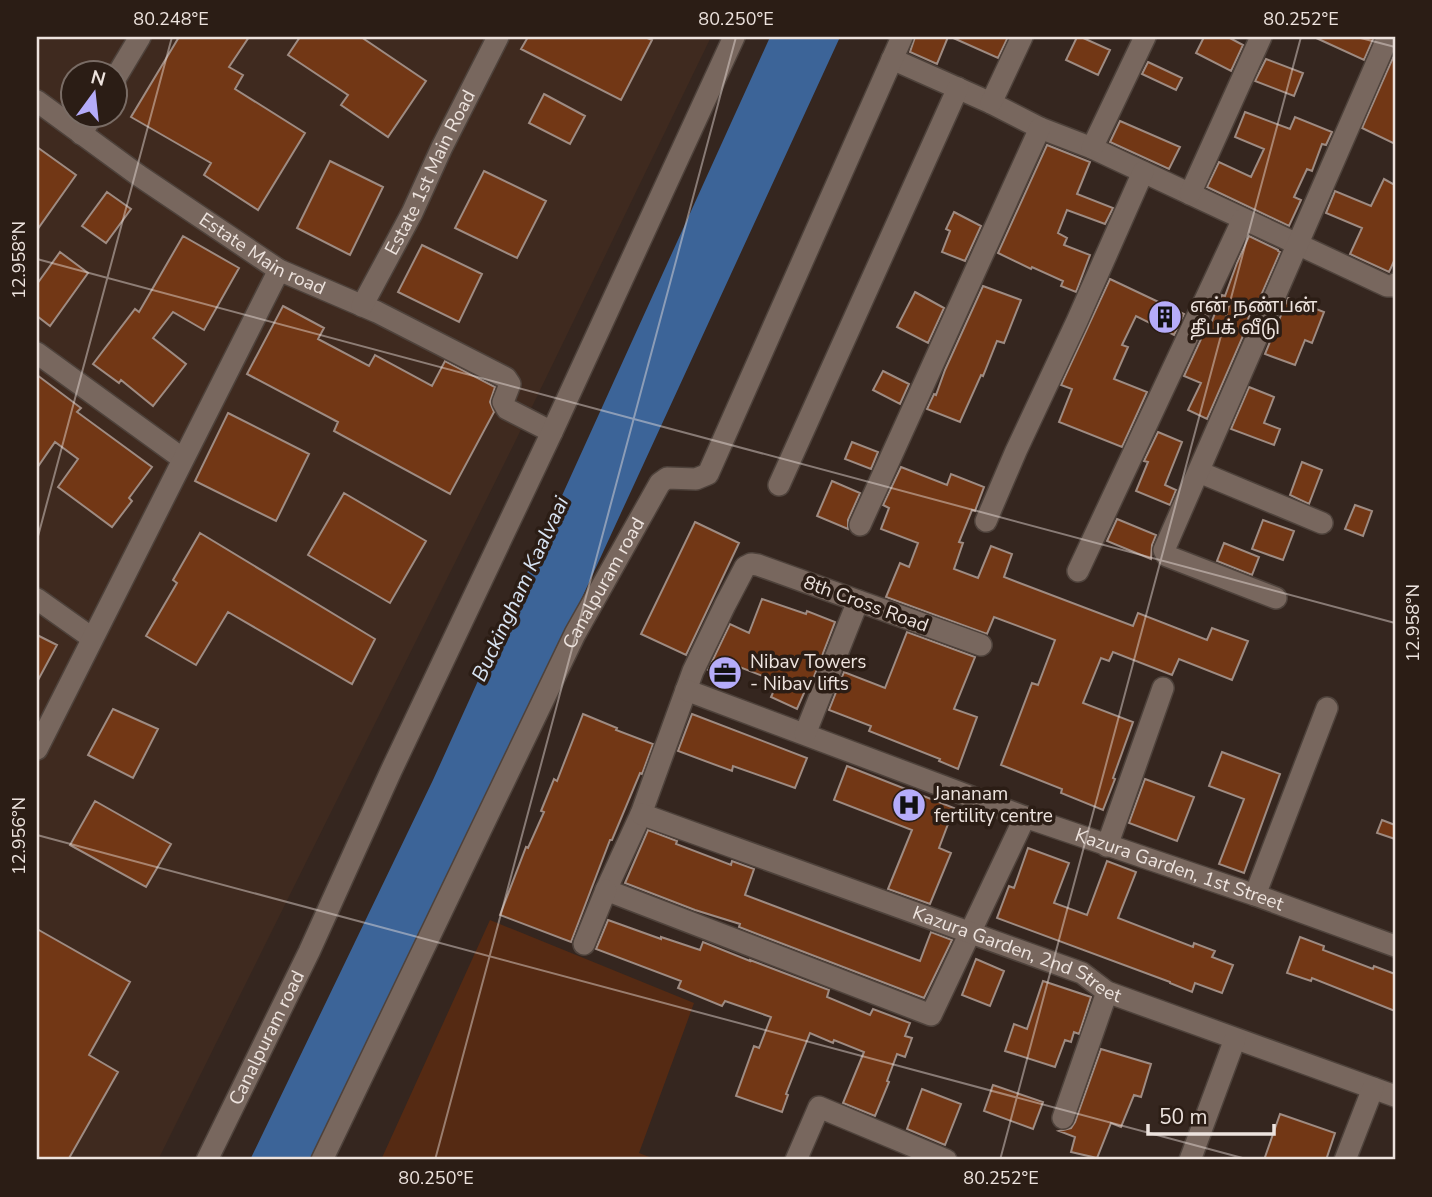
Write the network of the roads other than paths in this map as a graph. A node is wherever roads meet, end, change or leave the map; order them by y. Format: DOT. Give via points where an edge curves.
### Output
graph roads {
  1 [pos="140,37"];
  2 [pos="498,37"];
  3 [pos="734,37"];
  4 [pos="902,37"];
  5 [pos="1022,37"];
  6 [pos="1145,37"];
  7 [pos="1261,37"];
  8 [pos="1388,37"];
  9 [pos="892,59"];
  10 [pos="126,60"];
  11 [pos="958,88"];
  12 [pos="37,102"];
  13 [pos="991,103"];
  14 [pos="60,113"];
  15 [pos="1040,128"];
  16 [pos="92,130"];
  17 [pos="1092,148"];
  18 [pos="1143,172"];
  19 [pos="1191,194"];
  20 [pos="1243,219"];
  21 [pos="1299,243"];
  22 [pos="279,270"];
  23 [pos="1395,284"];
  24 [pos="362,306"];
  25 [pos="37,353"];
  26 [pos="552,432"];
  27 [pos="183,459"];
  28 [pos="1199,472"];
  29 [pos="779,485"];
  30 [pos="986,521"];
  31 [pos="1322,523"];
  32 [pos="860,526"];
  33 [pos="1078,571"];
  34 [pos="1276,598"];
  35 [pos="37,599"];
  36 [pos="858,601"];
  37 [pos="92,639"];
  38 [pos="981,645"];
  39 [pos="1163,688"];
  40 [pos="686,690"];
  41 [pos="1327,708"];
  42 [pos="805,734"];
  43 [pos="37,749"];
  44 [pos="640,814"];
  45 [pos="1025,817"];
  46 [pos="1107,846"];
  47 [pos="606,890"];
  48 [pos="1255,895"];
  49 [pos="970,933"];
  50 [pos="584,944"];
  51 [pos="1395,946"];
  52 [pos="1107,992"];
  53 [pos="1235,1039"];
  54 [pos="1373,1088"];
  55 [pos="1395,1096"];
  56 [pos="1063,1118"];
  57 [pos="207,1160"];
  58 [pos="322,1160"];
  59 [pos="796,1160"];
  60 [pos="946,1160"];
  61 [pos="1190,1160"];
  62 [pos="1345,1160"];
  1 -- 10 [label="street"];
  2 -- 24 [label="street, Estate 1st Main Road"];
  3 -- 26 [label="street, Canalpuram road"];
  4 -- 9 [label="street, Canalpuram road"];
  5 -- 13 [label="street"];
  6 -- 17 [label="street"];
  7 -- 19 [label="street"];
  8 -- 21 [label="street"];
  9 -- 11 [label="street"];
  9 -- 58 [label="street, Canalpuram road" via="708,474 696,479 667,478 660,483 575,634"];
  11 -- 13 [label="street"];
  11 -- 29 [label="street"];
  12 -- 14 [label="street, Estate Main road"];
  13 -- 15 [label="street"];
  15 -- 17 [label="street"];
  15 -- 32 [label="street"];
  16 -- 22 [label="street, Estate Main road" via="138,175"];
  17 -- 18 [label="street"];
  18 -- 19 [label="street"];
  18 -- 30 [label="street"];
  19 -- 20 [label="street"];
  20 -- 21 [label="street"];
  20 -- 33 [label="street"];
  21 -- 23 [label="street" via="1387,286"];
  21 -- 28 [label="street"];
  22 -- 24 [label="street, Estate Main road"];
  22 -- 27 [label="street"];
  24 -- 26 [label="street, Estate Main road" via="506,377 510,384 503,402 507,409"];
  25 -- 27 [label="street"];
  26 -- 57 [label="street, Canalpuram road"];
  27 -- 37 [label="street"];
  28 -- 31 [label="street"];
  28 -- 34 [label="street" via="1164,553"];
  35 -- 37 [label="street"];
  36 -- 38 [label="street, 8th Cross Road"];
  36 -- 40 [label="street, 8th Cross Road" via="758,565 745,567"];
  36 -- 42 [label="street"];
  37 -- 43 [label="street"];
  39 -- 46 [label="street"];
  40 -- 42 [label="street, Kazura Garden, 1st Street"];
  40 -- 44 [label="street"];
  41 -- 48 [label="street"];
  42 -- 45 [label="street, Kazura Garden, 1st Street"];
  44 -- 47 [label="street"];
  44 -- 49 [label="street, Kazura Garden, 2nd Street"];
  45 -- 46 [label="street, Kazura Garden, 1st Street"];
  45 -- 49 [label="street"];
  46 -- 48 [label="street, Kazura Garden, 1st Street"];
  47 -- 49 [label="street" via="931,1015"];
  47 -- 50 [label="street"];
  48 -- 51 [label="street, Kazura Garden, 1st Street"];
  49 -- 52 [label="street, Kazura Garden, 2nd Street" via="1082,973"];
  52 -- 53 [label="street, Kazura Garden, 2nd Street"];
  52 -- 56 [label="street"];
  53 -- 54 [label="street, Kazura Garden, 2nd Street"];
  53 -- 61 [label="street"];
  54 -- 55 [label="street, Kazura Garden, 2nd Street"];
  54 -- 62 [label="street"];
  59 -- 60 [label="street" via="819,1107"];
}
